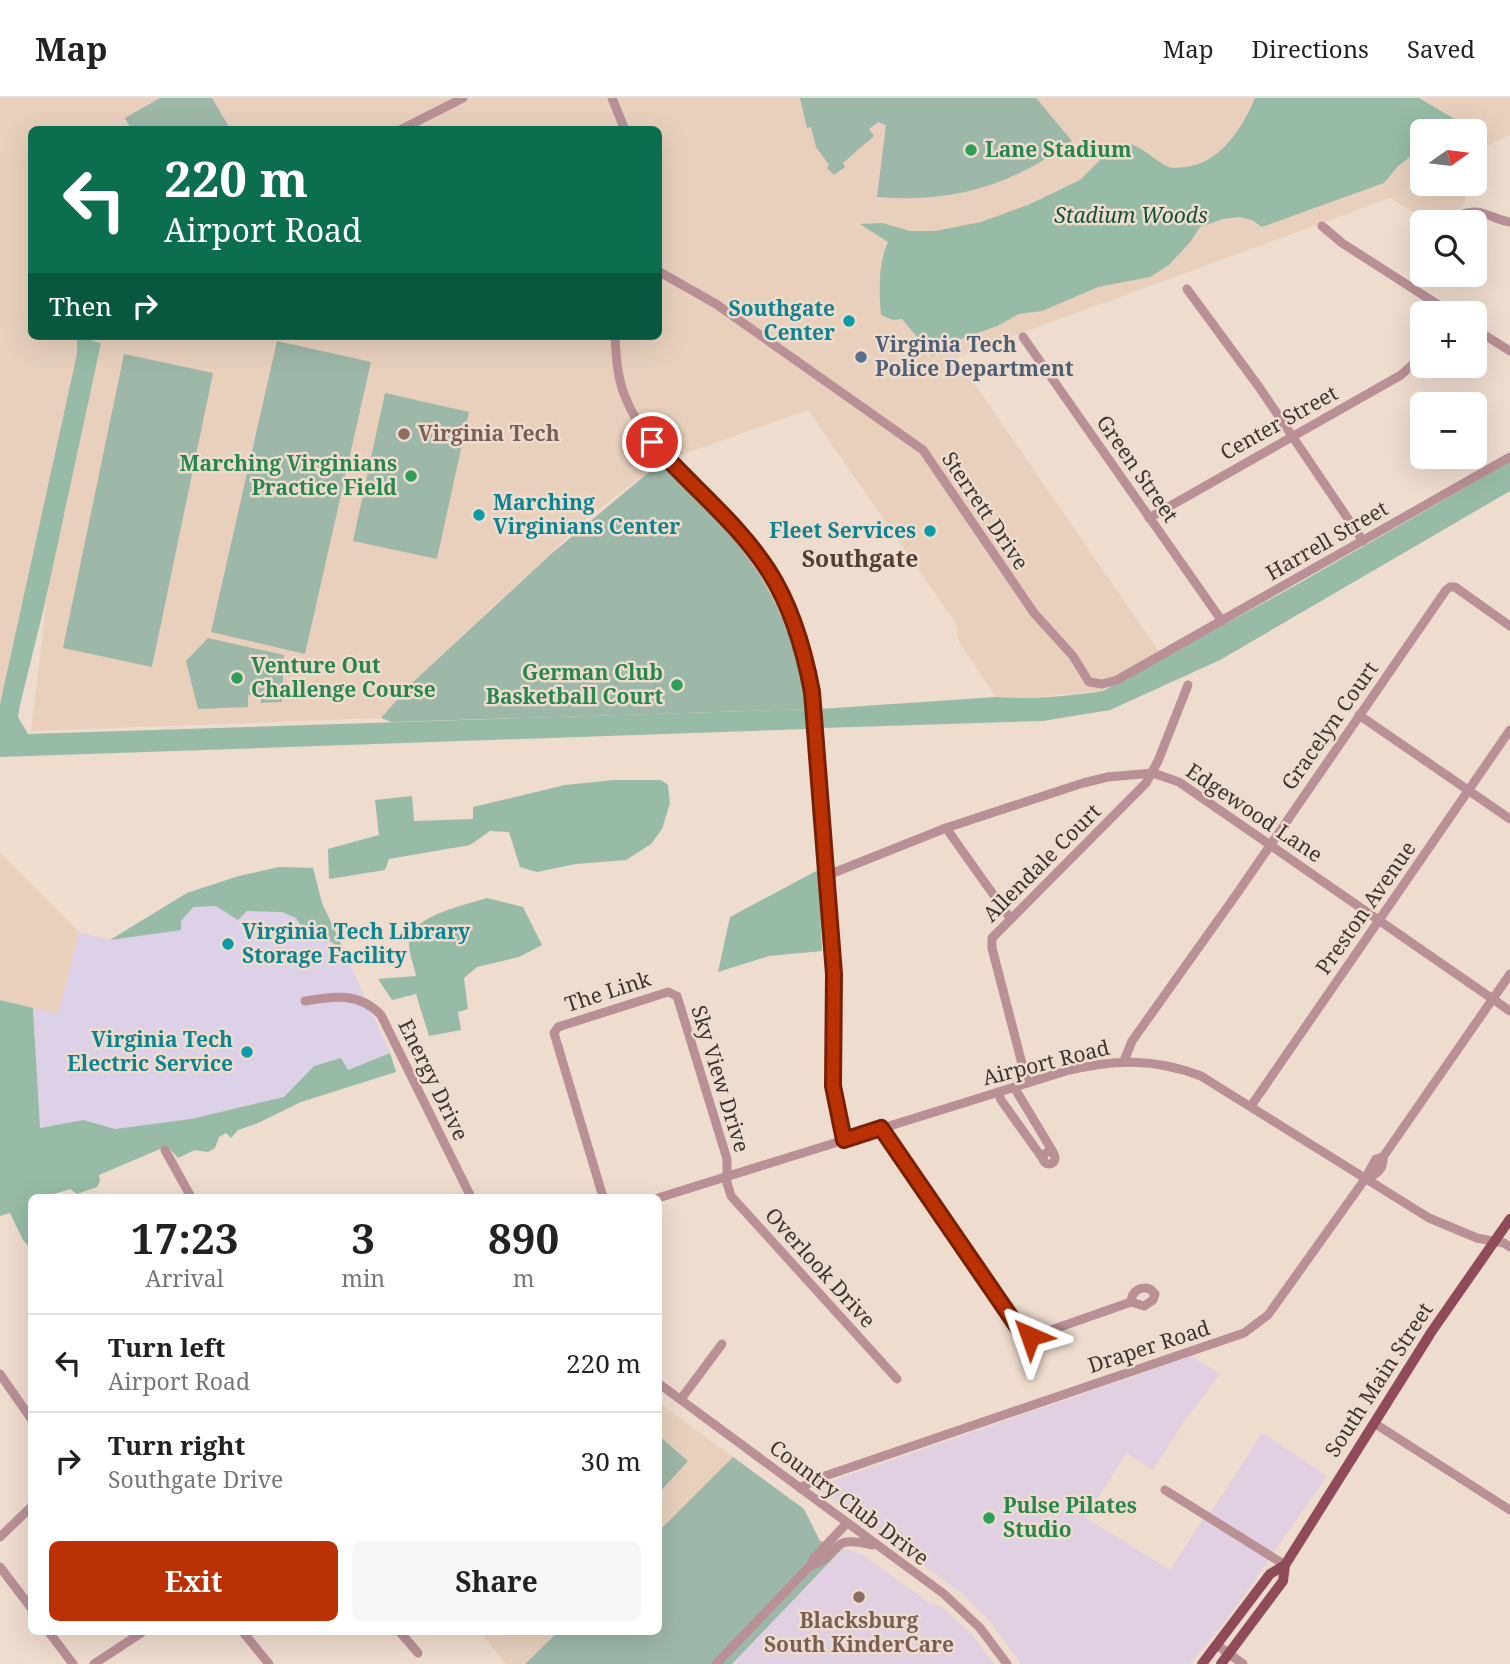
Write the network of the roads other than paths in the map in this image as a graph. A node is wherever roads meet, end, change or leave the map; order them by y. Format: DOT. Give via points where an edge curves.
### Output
graph roads {
  1 [pos="463,98"];
  2 [pos="612,98"];
  3 [pos="408,126"];
  4 [pos="623,126"];
  5 [pos="1487,213"];
  6 [pos="1510,222"];
  7 [pos="1322,226"];
  8 [pos="662,273"];
  9 [pos="1187,289"];
  10 [pos="1432,301"];
  11 [pos="1023,337"];
  12 [pos="1487,337"];
  13 [pos="615,340"];
  14 [pos="1510,351"];
  15 [pos="1410,367"];
  16 [pos="1292,435"];
  17 [pos="1510,457"];
  18 [pos="1149,517"];
  19 [pos="1363,541"];
  20 [pos="1222,621"];
  21 [pos="1510,626"];
  22 [pos="1160,654"];
  23 [pos="1188,685"];
  24 [pos="1359,715"];
  25 [pos="1510,730"];
  26 [pos="1153,773"];
  27 [pos="1469,790"];
  28 [pos="1510,819"];
  29 [pos="946,828"];
  30 [pos="1270,845"];
  31 [pos="828,875"];
  32 [pos="1010,918"];
  33 [pos="1379,920"];
  34 [pos="1510,974"];
  35 [pos="674,993"];
  36 [pos="1492,999"];
  37 [pos="305,1001"];
  38 [pos="1510,1012"];
  39 [pos="1124,1061"];
  40 [pos="1027,1083"];
  41 [pos="1014,1087"];
  42 [pos="998,1092"];
  43 [pos="1251,1106"];
  44 [pos="881,1128"];
  45 [pos="844,1140"];
  46 [pos="164,1150"];
  47 [pos="727,1177"];
  48 [pos="1365,1179"];
  49 [pos="189,1194"];
  50 [pos="470,1194"];
  51 [pos="602,1194"];
  52 [pos="662,1197"];
  53 [pos="1510,1219"];
  54 [pos="1494,1241"];
  55 [pos="1510,1247"];
  56 [pos="1131,1302"];
  57 [pos="722,1344"];
  58 [pos="0,1374"];
  59 [pos="897,1379"];
  60 [pos="662,1386"];
  61 [pos="681,1399"];
  62 [pos="28,1414"];
  63 [pos="1374,1423"];
  64 [pos="800,1488"];
  65 [pos="1165,1490"];
  66 [pos="28,1510"];
  67 [pos="1510,1510"];
  68 [pos="847,1523"];
  69 [pos="0,1537"];
  70 [pos="879,1547"];
  71 [pos="1285,1565"];
  72 [pos="810,1566"];
  73 [pos="0,1567"];
  74 [pos="28,1604"];
  75 [pos="51,1635"];
  76 [pos="138,1635"];
  77 [pos="245,1635"];
  78 [pos="402,1635"];
  79 [pos="1217,1645"];
  80 [pos="418,1653"];
  81 [pos="1229,1654"];
  82 [pos="72,1664"];
  83 [pos="94,1664"];
  84 [pos="269,1664"];
  85 [pos="716,1664"];
  86 [pos="1007,1664"];
  87 [pos="1202,1664"];
  88 [pos="1221,1664"];
  89 [pos="1243,1664"];
  1 -- 3 [label="street"];
  2 -- 4 [label="street"];
  5 -- 6 [label="street"];
  7 -- 10 [label="street"];
  8 -- 22 [label="street, Sterrett Drive" via="716,304 923,450 1034,613 1073,656 1089,682 1116,680"];
  9 -- 16 [label="street"];
  11 -- 18 [label="street, Green Street"];
  12 -- 14 [label="street"];
  13 -- 31 [label="street" via="624,394 644,430 755,552 793,620 812,692"];
  15 -- 16 [label="street, Center Street"];
  16 -- 18 [label="street, Center Street"];
  16 -- 19 [label="street"];
  17 -- 19 [label="street, Harrell Street"];
  18 -- 20 [label="street, Green Street"];
  19 -- 20 [label="street, Harrell Street"];
  20 -- 22 [label="street, Harrell Street"];
  21 -- 24 [label="street, Gracelyn Court" via="1450,587"];
  23 -- 26 [label="street, Allendale Court"];
  24 -- 27 [label="street"];
  24 -- 30 [label="street, Gracelyn Court"];
  25 -- 27 [label="street, Preston Avenue"];
  26 -- 29 [label="street, Edgewood Lane" via="1083,783"];
  26 -- 30 [label="street, Edgewood Lane" via="1179,782"];
  26 -- 32 [label="street, Allendale Court"];
  27 -- 28 [label="street"];
  27 -- 33 [label="street, Preston Avenue"];
  29 -- 31 [label="street, Edgewood Lane"];
  29 -- 32 [label="street"];
  30 -- 33 [label="street, Edgewood Lane"];
  30 -- 39 [label="street, Gracelyn Court" via="1132,1041"];
  31 -- 45 [label="street" via="835,1009 833,1086"];
  32 -- 40 [label="street, Allendale Court" via="995,933 992,948"];
  33 -- 36 [label="street, Edgewood Lane"];
  33 -- 43 [label="street, Preston Avenue"];
  34 -- 36 [label="street, Draper Road"];
  35 -- 47 [label="street, Sky View Drive" via="727,1159"];
  35 -- 51 [label="street, The Link" via="555,1030"];
  36 -- 38 [label="street, Edgewood Lane"];
  36 -- 48 [label="street, Draper Road" via="1383,1157 1384,1164 1376,1175"];
  37 -- 50 [label="street, Energy Drive" via="354,998 381,1015"];
  39 -- 40 [label="street, Airport Road"];
  39 -- 43 [label="street, Airport Road" via="1189,1072"];
  40 -- 41 [label="street, Airport Road"];
  41 -- 42 [label="street, Airport Road"];
  41 -- 42 [label="street" via="1053,1152 1053,1163 1046,1163"];
  42 -- 44 [label="street, Airport Road"];
  43 -- 48 [label="street, Airport Road"];
  44 -- 45 [label="street, Airport Road"];
  44 -- 56 [label="street" via="1023,1333 1037,1335"];
  45 -- 47 [label="street, Airport Road"];
  46 -- 49 [label="street"];
  47 -- 52 [label="street, Airport Road"];
  47 -- 59 [label="street, Overlook Drive" via="731,1196"];
  48 -- 54 [label="street, Airport Road" via="1429,1218"];
  48 -- 64 [label="street, Draper Road" via="1268,1315 1244,1333"];
  53 -- 54 [label="main road, South Main Street"];
  54 -- 55 [label="street, Airport Road"];
  54 -- 63 [label="main road, South Main Street"];
  57 -- 61 [label="street"];
  58 -- 62 [label="street"];
  60 -- 61 [label="street, Country Club Drive"];
  61 -- 64 [label="street, Country Club Drive"];
  63 -- 67 [label="street"];
  63 -- 71 [label="main road, South Main Street"];
  64 -- 68 [label="street, Country Club Drive"];
  65 -- 71 [label="street"];
  66 -- 69 [label="street"];
  68 -- 70 [label="street, Country Club Drive"];
  68 -- 72 [label="street"];
  70 -- 72 [label="street" via="846,1541"];
  70 -- 86 [label="street, Country Club Drive" via="967,1615"];
  71 -- 79 [label="main road, South Main Street" via="1270,1574"];
  71 -- 81 [label="main road, South Main Street" via="1283,1581"];
  72 -- 85 [label="street"];
  73 -- 74 [label="street"];
  75 -- 82 [label="street"];
  76 -- 83 [label="street"];
  77 -- 84 [label="street"];
  78 -- 80 [label="street"];
  79 -- 81 [label="street"];
  79 -- 87 [label="main road, South Main Street"];
  81 -- 88 [label="main road, South Main Street"];
  81 -- 89 [label="street"];
}
